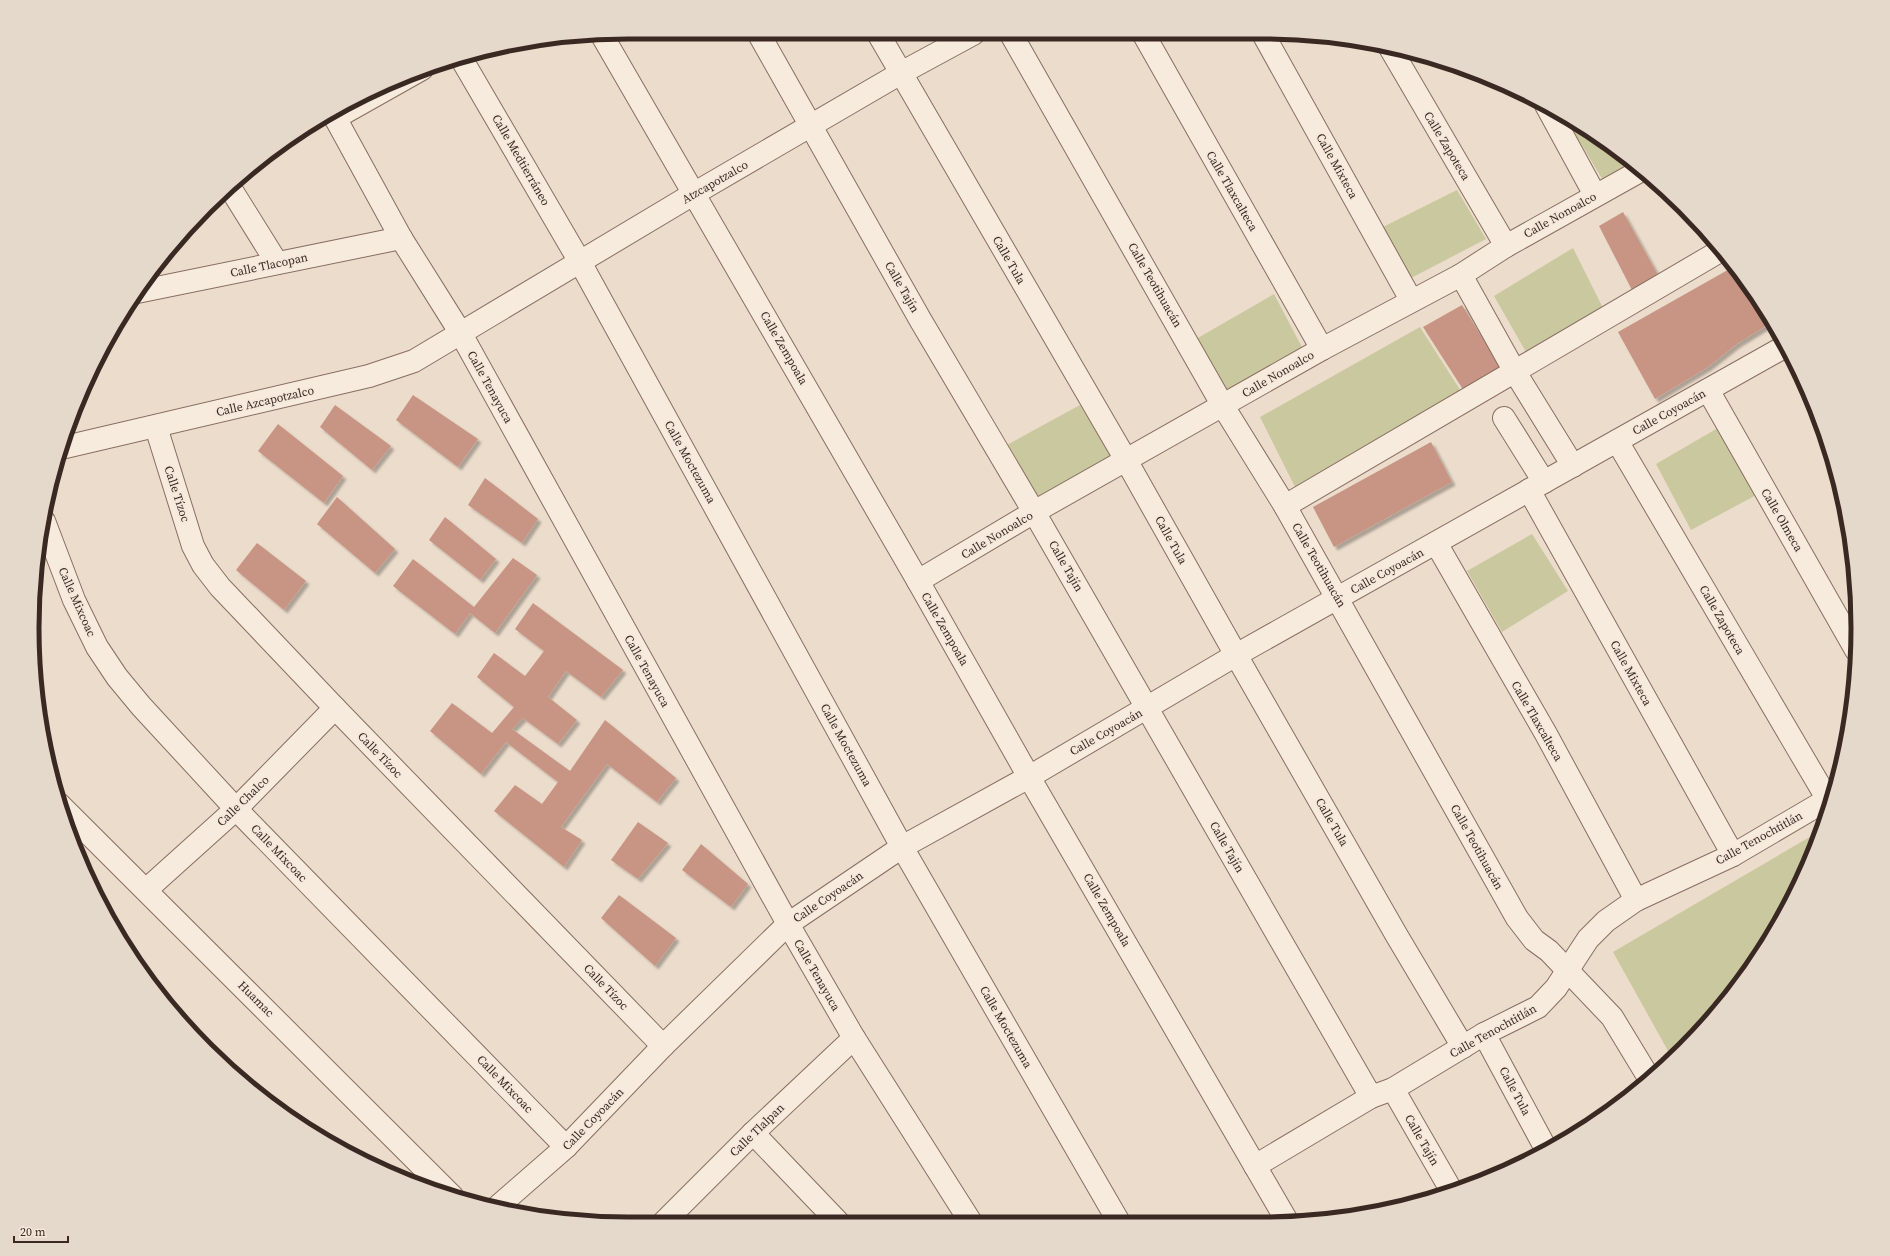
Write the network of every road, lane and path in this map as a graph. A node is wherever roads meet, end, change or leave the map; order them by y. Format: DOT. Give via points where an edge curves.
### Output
graph roads {
  1 [pos="762,39"];
  2 [pos="881,39"];
  3 [pos="964,39"];
  4 [pos="1014,39"];
  5 [pos="1146,39"];
  6 [pos="1266,39"];
  7 [pos="605,40"];
  8 [pos="1394,54"];
  9 [pos="464,63"];
  10 [pos="901,74"];
  11 [pos="1551,115"];
  12 [pos="334,117"];
  13 [pos="810,126"];
  14 [pos="1636,173"];
  15 [pos="233,192"];
  16 [pos="695,194"];
  17 [pos="1595,195"];
  18 [pos="402,238"];
  19 [pos="1506,246"];
  20 [pos="1716,253"];
  21 [pos="580,262"];
  22 [pos="277,263"];
  23 [pos="1461,275"];
  24 [pos="146,290"];
  25 [pos="1411,300"];
  26 [pos="460,332"];
  27 [pos="1322,349"];
  28 [pos="1780,349"];
  29 [pos="1515,372"];
  30 [pos="1708,390"];
  31 [pos="1224,406"];
  32 [pos="1504,418"];
  33 [pos="156,427"];
  34 [pos="1617,441"];
  35 [pos="68,447"];
  36 [pos="1126,460"];
  37 [pos="1573,466"];
  38 [pos="1536,486"];
  39 [pos="1285,506"];
  40 [pos="1034,512"];
  41 [pos="47,530"];
  42 [pos="1436,543"];
  43 [pos="918,581"];
  44 [pos="1338,598"];
  45 [pos="1851,641"];
  46 [pos="1236,655"];
  47 [pos="334,708"];
  48 [pos="1147,708"];
  49 [pos="1029,777"];
  50 [pos="1827,795"];
  51 [pos="1825,802"];
  52 [pos="236,809"];
  53 [pos="69,814"];
  54 [pos="902,847"];
  55 [pos="1733,855"];
  56 [pos="146,890"];
  57 [pos="1636,900"];
  58 [pos="788,924"];
  59 [pos="1567,972"];
  60 [pos="1484,1034"];
  61 [pos="854,1038"];
  62 [pos="663,1046"];
  63 [pos="1463,1046"];
  64 [pos="1646,1074"];
  65 [pos="1393,1089"];
  66 [pos="1371,1097"];
  67 [pos="753,1133"];
  68 [pos="1544,1145"];
  69 [pos="566,1147"];
  70 [pos="1255,1166"];
  71 [pos="443,1187"];
  72 [pos="1449,1187"];
  73 [pos="502,1203"];
  74 [pos="1284,1216"];
  75 [pos="673,1217"];
  76 [pos="833,1217"];
  77 [pos="968,1217"];
  78 [pos="1116,1217"];
  1 -- 13 [label="street, Calle Tajín"];
  2 -- 10 [label="street, Calle Tula"];
  3 -- 10 [label="street, Atzcapotzalco"];
  4 -- 31 [label="street, Calle Teotihuacán"];
  5 -- 27 [label="street, Calle Tlaxcalteca"];
  6 -- 25 [label="street, Calle Mixteca"];
  7 -- 16 [label="street, Calle Zempoala"];
  8 -- 19 [label="street, Calle Zapoteca"];
  9 -- 21 [label="street, Calle Medtierráneo"];
  10 -- 13 [label="street, Atzcapotzalco"];
  10 -- 36 [label="street, Calle Tula"];
  11 -- 17 [label="street"];
  12 -- 18 [label="street, Calle Tenayuca"];
  13 -- 16 [label="street, Atzcapotzalco"];
  13 -- 40 [label="street, Calle Tajín"];
  14 -- 17 [label="street, Calle Nonoalco"];
  15 -- 22 [label="street"];
  16 -- 21 [label="street, Atzcapotzalco"];
  16 -- 43 [label="street, Calle Zempoala"];
  17 -- 19 [label="street, Calle Nonoalco"];
  18 -- 22 [label="street, Calle Tlacopan"];
  18 -- 26 [label="street, Calle Tenayuca"];
  19 -- 23 [label="street, Calle Nonoalco"];
  20 -- 29 [label="street"];
  21 -- 26 [label="street, Atzcapotzalco"];
  21 -- 54 [label="street, Calle Moctezuma"];
  22 -- 24 [label="street, Calle Tlacopan"];
  23 -- 25 [label="street, Calle Nonoalco"];
  23 -- 29 [label="street"];
  25 -- 27 [label="street, Calle Nonoalco"];
  26 -- 33 [label="street, Calle Azcapotzalco" via="414,361 369,376"];
  26 -- 58 [label="street, Calle Tenayuca"];
  27 -- 31 [label="street, Calle Nonoalco"];
  28 -- 30 [label="street, Calle Coyoacán"];
  29 -- 37 [label="street"];
  29 -- 39 [label="street"];
  30 -- 34 [label="street, Calle Coyoacán"];
  30 -- 45 [label="street, Calle Olmeca"];
  31 -- 36 [label="street, Calle Nonoalco"];
  31 -- 39 [label="street, Calle Teotihuacán"];
  32 -- 38 [label="street, Calle Mixteca"];
  33 -- 35 [label="street, Calle Azcapotzalco"];
  33 -- 47 [label="street, Calle Tízoc" via="202,565"];
  34 -- 37 [label="street, Calle Coyoacán"];
  34 -- 50 [label="street, Calle Zapoteca"];
  36 -- 40 [label="street, Calle Nonoalco"];
  36 -- 46 [label="street, Calle Tula"];
  37 -- 38 [label="street, Calle Coyoacán"];
  38 -- 42 [label="street, Calle Coyoacán"];
  38 -- 55 [label="street, Calle Mixteca"];
  39 -- 44 [label="street, Calle Teotihuacán"];
  40 -- 43 [label="street, Calle Nonoalco"];
  40 -- 48 [label="street, Calle Tajín"];
  41 -- 52 [label="street, Calle Mixcoac" via="74,600 97,647 117,677"];
  42 -- 44 [label="street, Calle Coyoacán"];
  42 -- 57 [label="street, Calle Tlaxcalteca" via="1546,734"];
  43 -- 49 [label="street, Calle Zempoala"];
  44 -- 46 [label="street, Calle Coyoacán"];
  44 -- 59 [label="street, Calle Teotihuacán" via="1517,918 1534,940 1549,951"];
  46 -- 48 [label="street, Calle Coyoacán"];
  46 -- 63 [label="street, Calle Tula"];
  47 -- 52 [label="street, Calle Chalco"];
  47 -- 62 [label="street, Calle Tízoc"];
  48 -- 49 [label="street, Calle Coyoacán"];
  48 -- 66 [label="street, Calle Tajín"];
  49 -- 54 [label="street, Calle Coyoacán"];
  49 -- 70 [label="street, Calle Zempoala"];
  51 -- 55 [label="street, Calle Tenochtitlán"];
  52 -- 56 [label="street, Calle Chalco"];
  52 -- 69 [label="street, Calle Mixcoac"];
  53 -- 56 [label="street, Huamac"];
  54 -- 58 [label="street, Calle Coyoacán"];
  54 -- 78 [label="street, Calle Moctezuma"];
  55 -- 57 [label="street, Calle Tenochtitlán"];
  56 -- 71 [label="street, Huamac"];
  57 -- 59 [label="street, Calle Tenochtitlán" via="1606,921 1588,939"];
  58 -- 61 [label="street, Calle Tenayuca"];
  58 -- 62 [label="street, Calle Coyoacán"];
  59 -- 60 [label="street, Calle Tenochtitlán" via="1550,996 1538,1007"];
  59 -- 64 [label="street, Calle Teotihuacán" via="1612,1017"];
  60 -- 63 [label="street, Calle Tenochtitlán"];
  60 -- 68 [label="street, Calle Tula"];
  61 -- 67 [label="street, Calle Tlalpan"];
  61 -- 77 [label="street, Calle Tenayuca"];
  62 -- 69 [label="street, Calle Coyoacán"];
  63 -- 65 [label="street, Calle Tenochtitlán"];
  65 -- 66 [label="street, Calle Tenochtitlán"];
  65 -- 72 [label="street, Calle Tajín"];
  66 -- 70 [label="street, Calle Tenochtitlán"];
  67 -- 75 [label="street, Calle Tlalpan"];
  67 -- 76 [label="street"];
  69 -- 73 [label="street, Calle Coyoacán"];
  70 -- 74 [label="street, Calle Zempoala"];
}
